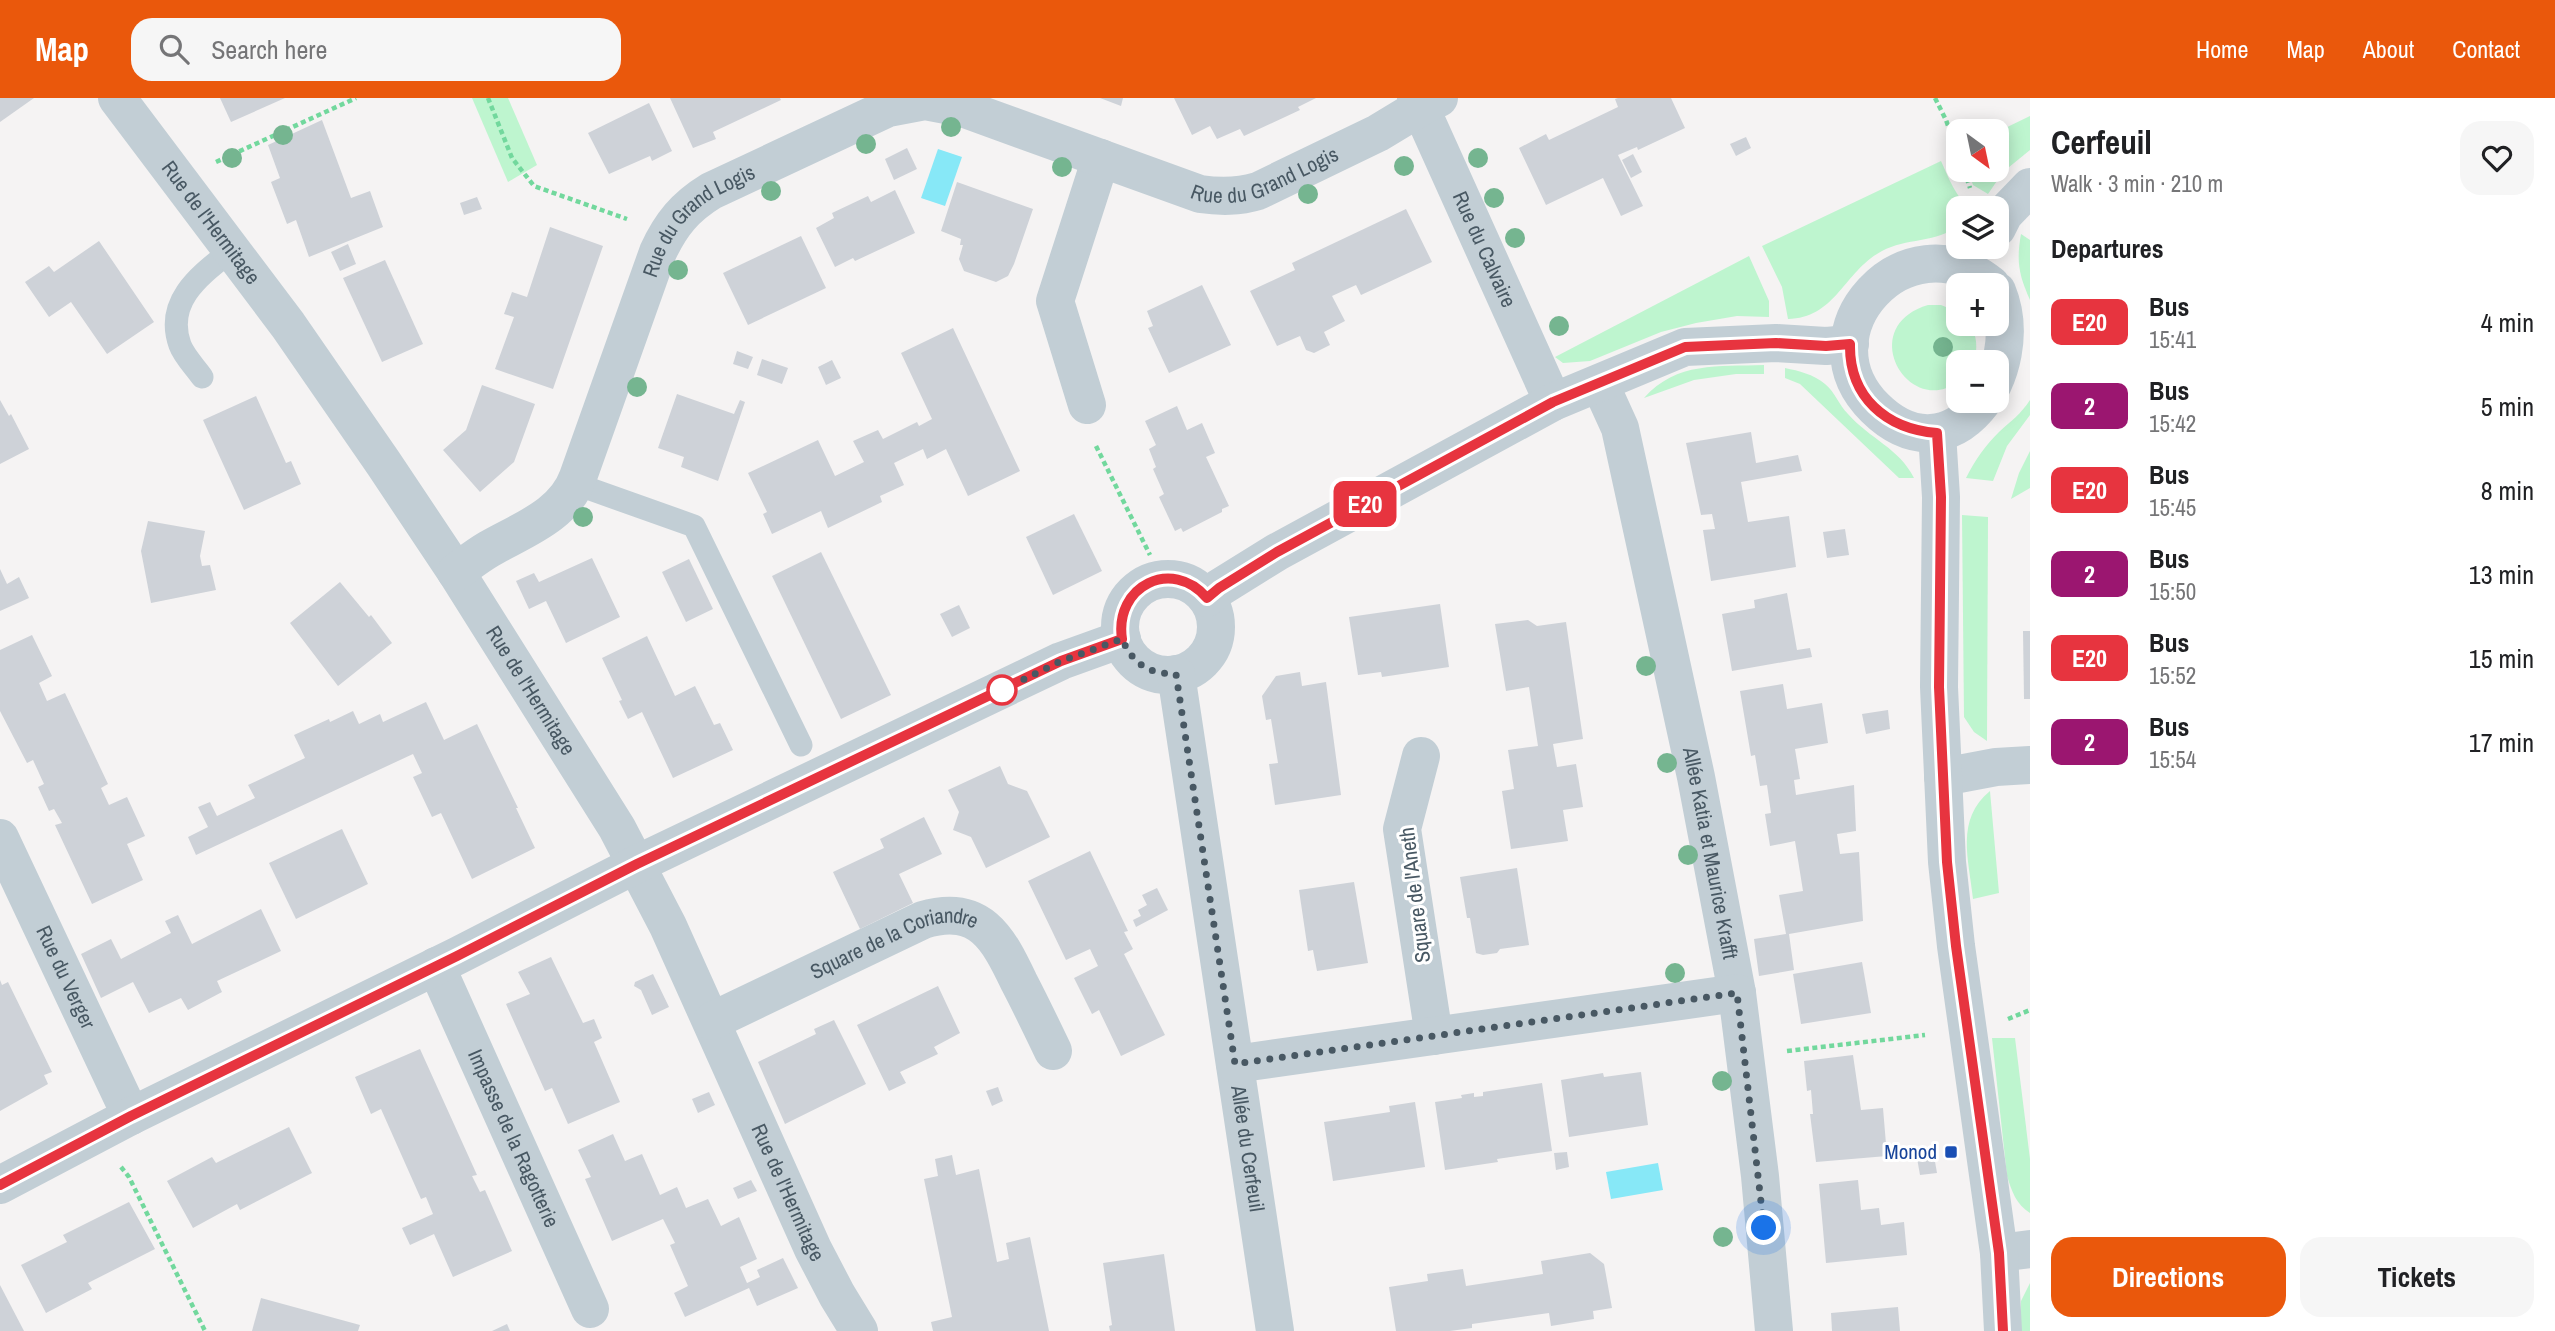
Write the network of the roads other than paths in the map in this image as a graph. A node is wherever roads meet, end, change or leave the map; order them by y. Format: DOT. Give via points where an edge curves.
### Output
graph roads {
  1 [pos="117,98"];
  2 [pos="1425,101"];
  3 [pos="1101,158"];
  4 [pos="2030,187"];
  5 [pos="2009,209"];
  6 [pos="232,250"];
  7 [pos="1983,273"];
  8 [pos="2009,310"];
  9 [pos="1850,344"];
  10 [pos="202,377"];
  11 [pos="1600,384"];
  12 [pos="1553,402"];
  13 [pos="1087,405"];
  14 [pos="1937,433"];
  15 [pos="576,484"];
  16 [pos="456,572"];
  17 [pos="1207,598"];
  18 [pos="1122,639"];
  19 [pos="1176,674"];
  20 [pos="801,745"];
  21 [pos="1421,756"];
  22 [pos="2030,765"];
  23 [pos="1943,777"];
  24 [pos="0,838"];
  25 [pos="637,864"];
  26 [pos="436,967"];
  27 [pos="1737,993"];
  28 [pos="712,1021"];
  29 [pos="1434,1036"];
  30 [pos="1053,1051"];
  31 [pos="1235,1064"];
  32 [pos="131,1116"];
  33 [pos="0,1185"];
  34 [pos="2014,1251"];
  35 [pos="590,1309"];
  36 [pos="859,1331"];
  37 [pos="1275,1331"];
  38 [pos="1774,1331"];
  39 [pos="2003,1331"];
  1 -- 6 [label="street, Rue de l'Hermitage"];
  2 -- 3 [label="street, Rue du Grand Logis" via="1378,133 1243,195 1200,194"];
  2 -- 12 [label="street, Rue du Calvaire"];
  3 -- 13 [label="street" via="1055,301"];
  3 -- 15 [label="street, Rue du Grand Logis" via="962,108 906,103 863,118 712,191 687,208 668,230"];
  4 -- 5 [label="street"];
  6 -- 10 [label="lane" via="188,287 177,314 180,347"];
  6 -- 16 [label="street, Rue de l'Hermitage"];
  7 -- 9 [label="street" via="1933,264 1893,274 1863,303"];
  8 -- 14 [label="street" via="2018,338 2012,383 1982,419"];
  9 -- 11 [label="street" via="1685,347"];
  9 -- 14 [label="street" via="1855,378 1874,407 1911,430"];
  11 -- 12 [label="street"];
  11 -- 27 [label="street, Allée Katia et Maurice Krafft" via="1620,428 1696,777"];
  12 -- 17 [label="street" via="1277,552"];
  14 -- 23 [label="street"];
  15 -- 16 [label="street, Rue du Grand Logis" via="552,513"];
  15 -- 20 [label="lane" via="694,526"];
  16 -- 25 [label="street, Rue de l'Hermitage"];
  17 -- 18 [label="street" via="1184,580 1144,585 1124,608"];
  17 -- 19 [label="street" via="1216,618 1211,650 1196,666"];
  18 -- 19 [label="street" via="1142,667"];
  18 -- 25 [label="street" via="1061,661"];
  19 -- 31 [label="street, Allée du Cerfeuil"];
  21 -- 29 [label="street, Square de l'Aneth" via="1402,830"];
  22 -- 23 [label="street"];
  23 -- 34 [label="street" via="1954,934"];
  24 -- 32 [label="street, Rue du Verger"];
  25 -- 26 [label="street"];
  25 -- 28 [label="street, Rue de l'Hermitage"];
  26 -- 32 [label="street"];
  26 -- 35 [label="street, Impasse de la Ragotterie"];
  27 -- 29 [label="street"];
  27 -- 38 [label="street, Allée Katia et Maurice Krafft"];
  28 -- 30 [label="street, Square de la Coriandre" via="923,920 953,915 981,924 1001,945"];
  28 -- 36 [label="street, Rue de l'Hermitage" via="813,1249"];
  29 -- 31 [label="street"];
  31 -- 37 [label="street, Allée du Cerfeuil"];
  32 -- 33 [label="street"];
  34 -- 39 [label="street"];
}
